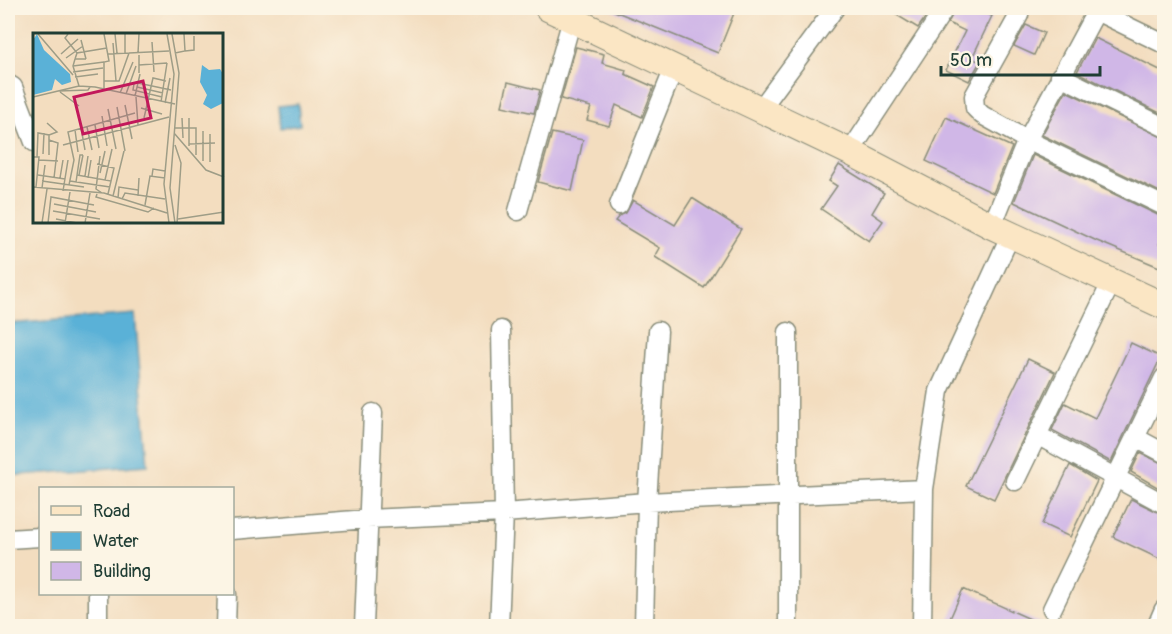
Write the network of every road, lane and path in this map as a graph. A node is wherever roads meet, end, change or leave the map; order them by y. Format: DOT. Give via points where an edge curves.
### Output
graph roads {
  1 [pos="548,8"];
  2 [pos="835,8"];
  3 [pos="945,8"];
  4 [pos="1097,9"];
  5 [pos="1019,15"];
  6 [pos="572,19"];
  7 [pos="1162,37"];
  8 [pos="674,68"];
  9 [pos="1060,76"];
  10 [pos="8,84"];
  11 [pos="760,110"];
  12 [pos="1164,127"];
  13 [pos="33,139"];
  14 [pos="1027,140"];
  15 [pos="850,152"];
  16 [pos="619,205"];
  17 [pos="1164,206"];
  18 [pos="518,211"];
  19 [pos="1001,230"];
  20 [pos="1112,281"];
  21 [pos="1164,306"];
  22 [pos="501,330"];
  23 [pos="658,331"];
  24 [pos="788,332"];
  25 [pos="1162,390"];
  26 [pos="373,413"];
  27 [pos="1037,435"];
  28 [pos="1136,438"];
  29 [pos="1164,453"];
  30 [pos="1116,478"];
  31 [pos="1014,481"];
  32 [pos="924,489"];
  33 [pos="787,496"];
  34 [pos="647,502"];
  35 [pos="1164,504"];
  36 [pos="504,513"];
  37 [pos="367,519"];
  38 [pos="234,530"];
  39 [pos="39,537"];
  40 [pos="8,539"];
  41 [pos="98,595"];
  42 [pos="227,595"];
  43 [pos="1052,609"];
  44 [pos="98,627"];
  45 [pos="226,627"];
  46 [pos="364,627"];
  47 [pos="499,627"];
  48 [pos="644,627"];
  49 [pos="788,627"];
  50 [pos="922,627"];
  1 -- 6 [label="street"];
  2 -- 11 [label="street"];
  3 -- 15 [label="street"];
  4 -- 7 [label="street"];
  4 -- 9 [label="street"];
  5 -- 14 [label="street" via="974,96 975,108 982,115"];
  6 -- 8 [label="street"];
  6 -- 18 [label="street"];
  8 -- 11 [label="street"];
  8 -- 16 [label="street"];
  9 -- 12 [label="street"];
  9 -- 14 [label="street"];
  10 -- 13 [label="street" via="13,87"];
  11 -- 15 [label="street"];
  14 -- 17 [label="street"];
  14 -- 19 [label="street"];
  15 -- 19 [label="street"];
  19 -- 20 [label="street"];
  19 -- 32 [label="street" via="939,391"];
  20 -- 21 [label="street"];
  20 -- 27 [label="street"];
  22 -- 36 [label="street"];
  23 -- 34 [label="street"];
  24 -- 33 [label="street"];
  25 -- 28 [label="street"];
  26 -- 37 [label="street"];
  27 -- 30 [label="street"];
  27 -- 31 [label="street"];
  28 -- 29 [label="street"];
  28 -- 30 [label="street"];
  30 -- 35 [label="street"];
  30 -- 43 [label="street"];
  32 -- 33 [label="street"];
  32 -- 50 [label="street"];
  33 -- 34 [label="street"];
  33 -- 49 [label="street"];
  34 -- 36 [label="street"];
  34 -- 48 [label="street"];
  36 -- 37 [label="street"];
  36 -- 47 [label="street"];
  37 -- 38 [label="street"];
  37 -- 46 [label="street"];
  39 -- 40 [label="street"];
  41 -- 44 [label="street"];
  42 -- 45 [label="street"];
}
